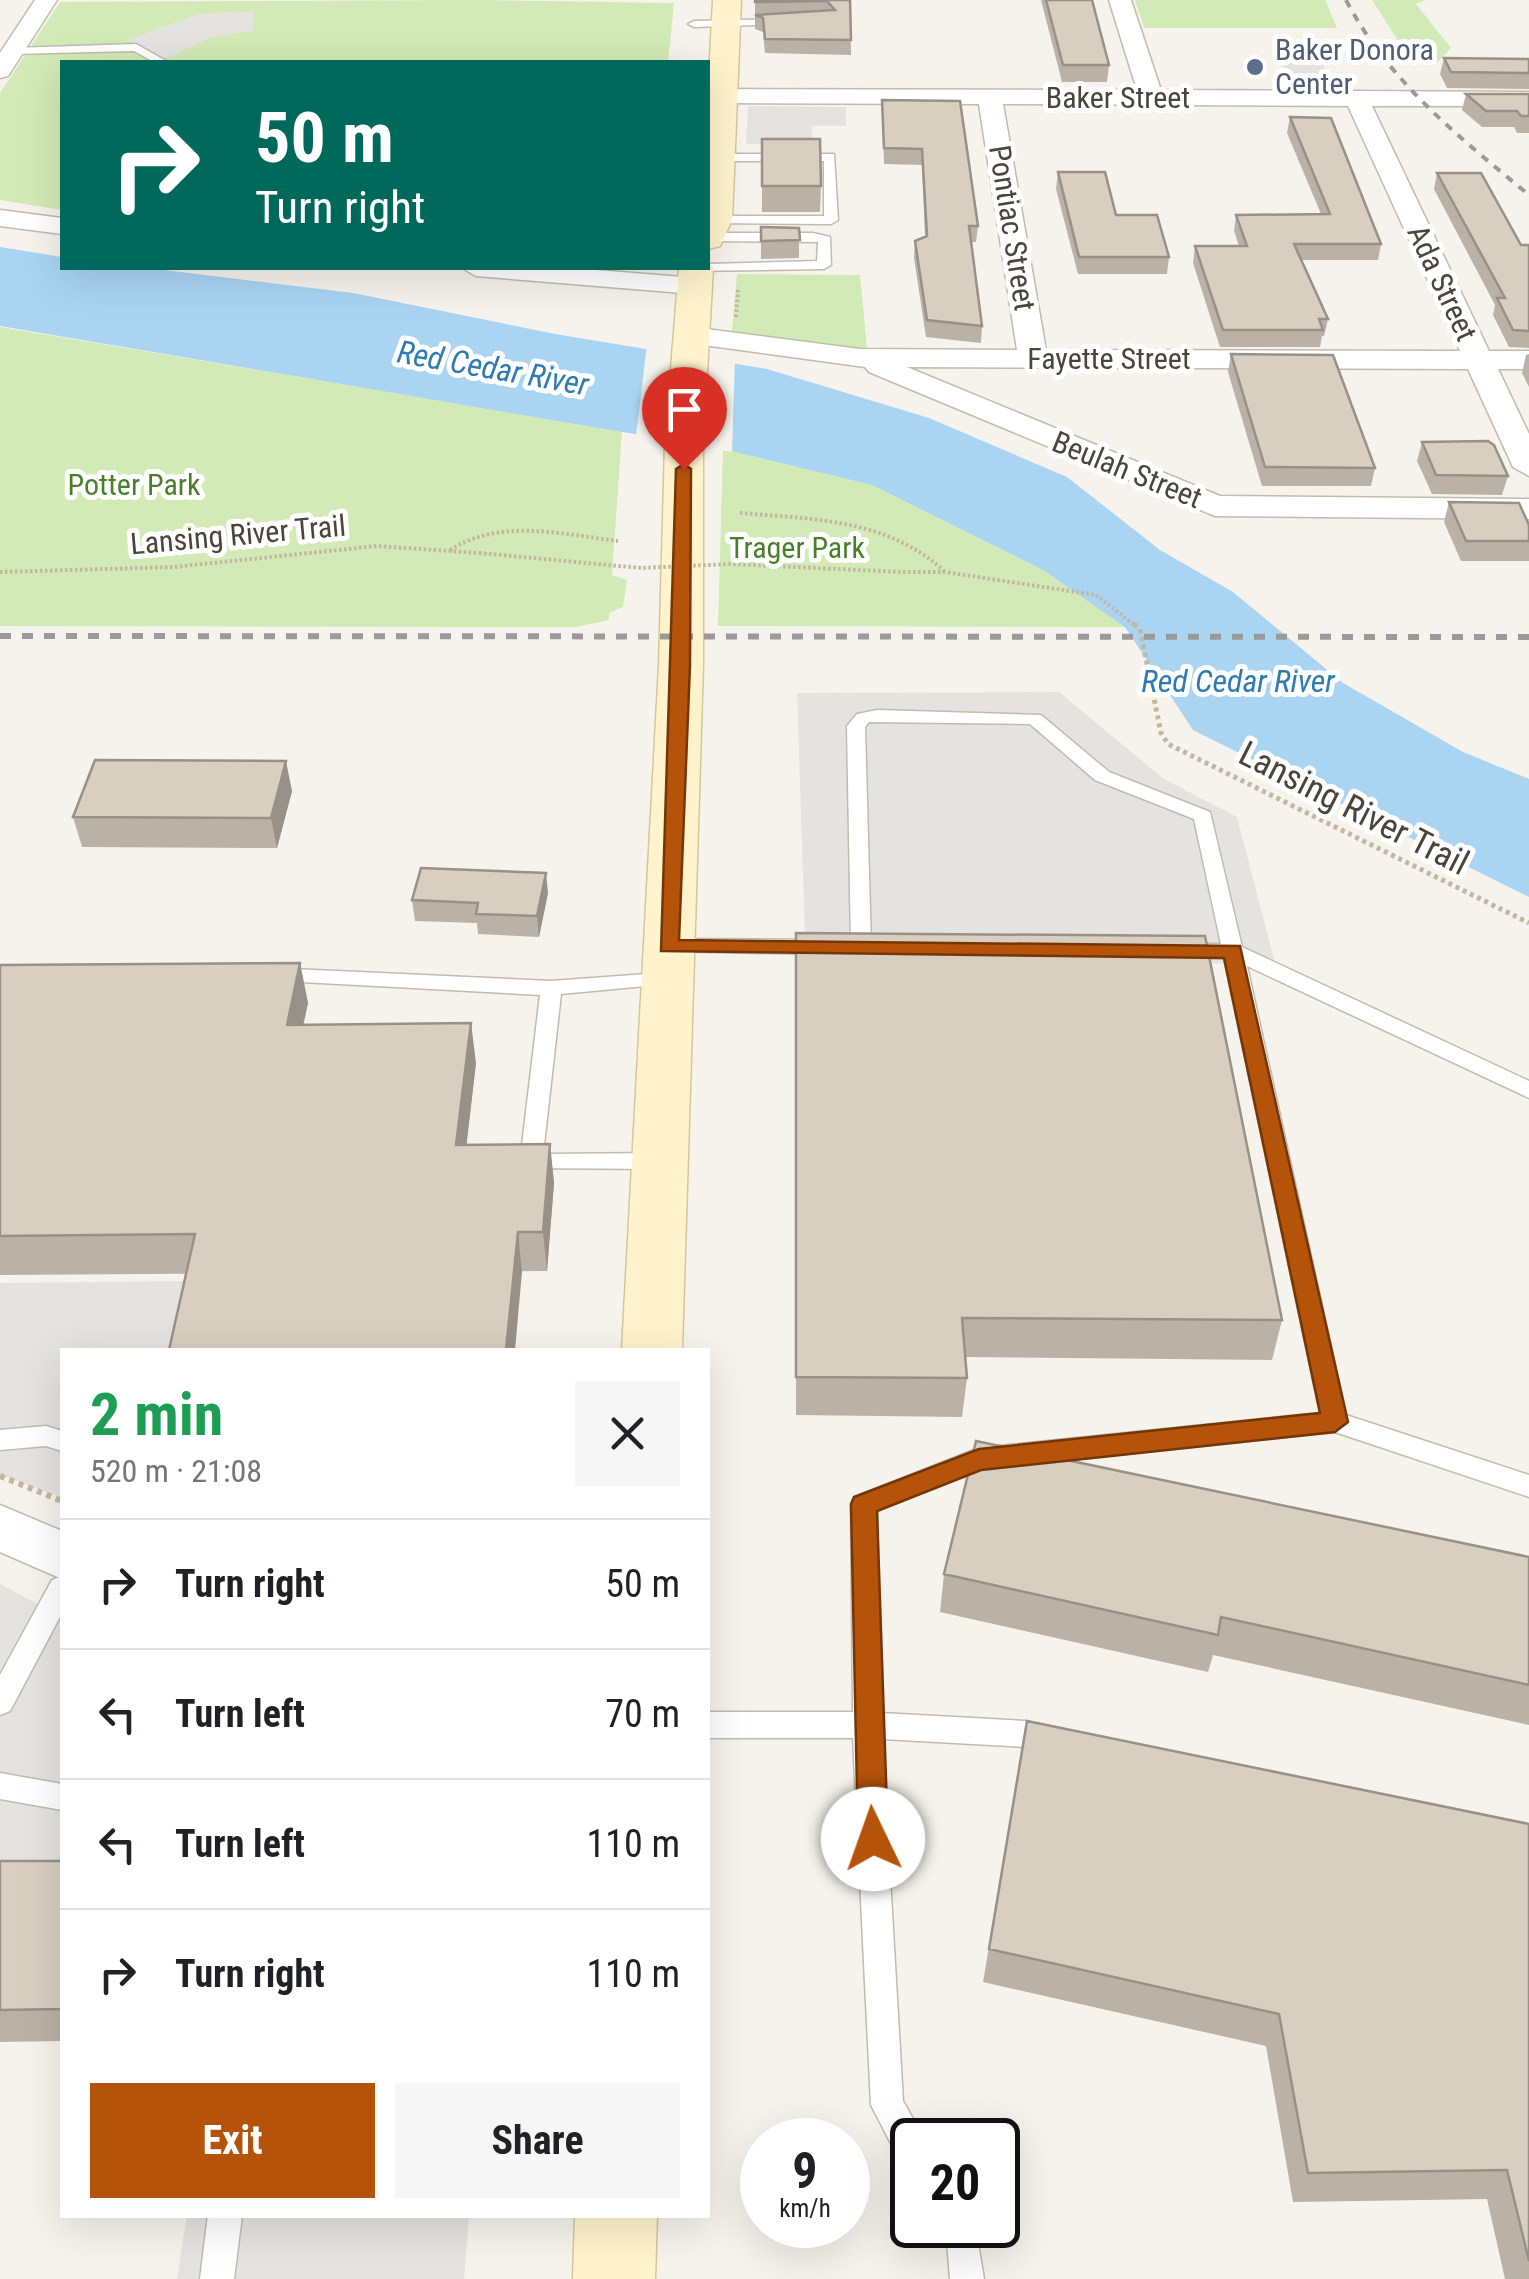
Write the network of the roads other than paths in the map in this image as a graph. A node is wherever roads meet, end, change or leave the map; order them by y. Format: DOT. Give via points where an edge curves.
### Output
graph roads {
  1 [pos="46,0"];
  2 [pos="1120,0"];
  3 [pos="726,12"];
  4 [pos="694,22"];
  5 [pos="795,22"];
  6 [pos="4,58"];
  7 [pos="158,60"];
  8 [pos="715,96"];
  9 [pos="990,98"];
  10 [pos="1151,98"];
  11 [pos="1357,99"];
  12 [pos="1529,99"];
  13 [pos="719,158"];
  14 [pos="710,211"];
  15 [pos="0,218"];
  16 [pos="60,226"];
  17 [pos="710,251"];
  18 [pos="710,252"];
  19 [pos="710,254"];
  20 [pos="701,270"];
  21 [pos="691,343"];
  22 [pos="860,358"];
  23 [pos="1033,358"];
  24 [pos="1478,360"];
  25 [pos="1529,360"];
  26 [pos="1529,467"];
  27 [pos="1529,509"];
  28 [pos="1155,950"];
  29 [pos="1233,951"];
  30 [pos="667,962"];
  31 [pos="258,976"];
  32 [pos="551,988"];
  33 [pos="1529,1090"];
  34 [pos="659,1161"];
  35 [pos="652,1348"];
  36 [pos="1335,1422"];
  37 [pos="0,1440"];
  38 [pos="60,1440"];
  39 [pos="1529,1486"];
  40 [pos="0,1526"];
  41 [pos="60,1555"];
  42 [pos="60,1592"];
  43 [pos="0,1702"];
  44 [pos="867,1724"];
  45 [pos="710,1725"];
  46 [pos="1083,1746"];
  47 [pos="0,1786"];
  48 [pos="60,1798"];
  49 [pos="894,2118"];
  50 [pos="225,2218"];
  51 [pos="616,2218"];
  52 [pos="964,2248"];
  53 [pos="217,2279"];
  54 [pos="614,2279"];
  55 [pos="967,2279"];
  1 -- 6 [label="street"];
  2 -- 10 [label="street"];
  3 -- 4 [label="lane"];
  3 -- 5 [label="lane"];
  3 -- 8 [label="main road"];
  6 -- 7 [label="lane" via="136,48"];
  8 -- 9 [label="street, Baker Street"];
  8 -- 13 [label="main road"];
  9 -- 10 [label="street, Baker Street"];
  9 -- 23 [label="street, Pontiac Street"];
  10 -- 11 [label="street, Baker Street"];
  11 -- 12 [label="street, Baker Street"];
  11 -- 24 [label="street, Ada Street"];
  13 -- 14 [label="main road"];
  13 -- 17 [label="lane" via="830,158 830,220"];
  15 -- 16 [label="street"];
  18 -- 19 [label="lane" via="824,240 824,264"];
  20 -- 21 [label="main road"];
  21 -- 22 [label="street, Fayette Street"];
  21 -- 30 [label="main road"];
  22 -- 23 [label="street, Fayette Street"];
  22 -- 27 [label="street, Beulah Street" via="1215,506"];
  23 -- 24 [label="street, Fayette Street"];
  24 -- 25 [label="street, Fayette Street"];
  24 -- 26 [label="street, Ada Street"];
  28 -- 29 [label="lane"];
  29 -- 30 [label="lane" via="1203,816 1102,776 1035,718 877,715 856,726 871,947"];
  29 -- 33 [label="lane"];
  29 -- 36 [label="lane"];
  30 -- 32 [label="lane"];
  30 -- 34 [label="main road"];
  31 -- 32 [label="lane"];
  32 -- 34 [label="lane" via="531,1162"];
  34 -- 35 [label="main road"];
  36 -- 39 [label="lane"];
  36 -- 44 [label="lane" via="979,1459 864,1504"];
  37 -- 38 [label="lane"];
  40 -- 41 [label="street"];
  42 -- 43 [label="lane"];
  44 -- 45 [label="lane"];
  44 -- 46 [label="lane" via="1025,1734"];
  44 -- 49 [label="lane" via="887,2105"];
  47 -- 48 [label="lane"];
  50 -- 53 [label="lane"];
  51 -- 54 [label="main road"];
  52 -- 55 [label="lane"];
}
